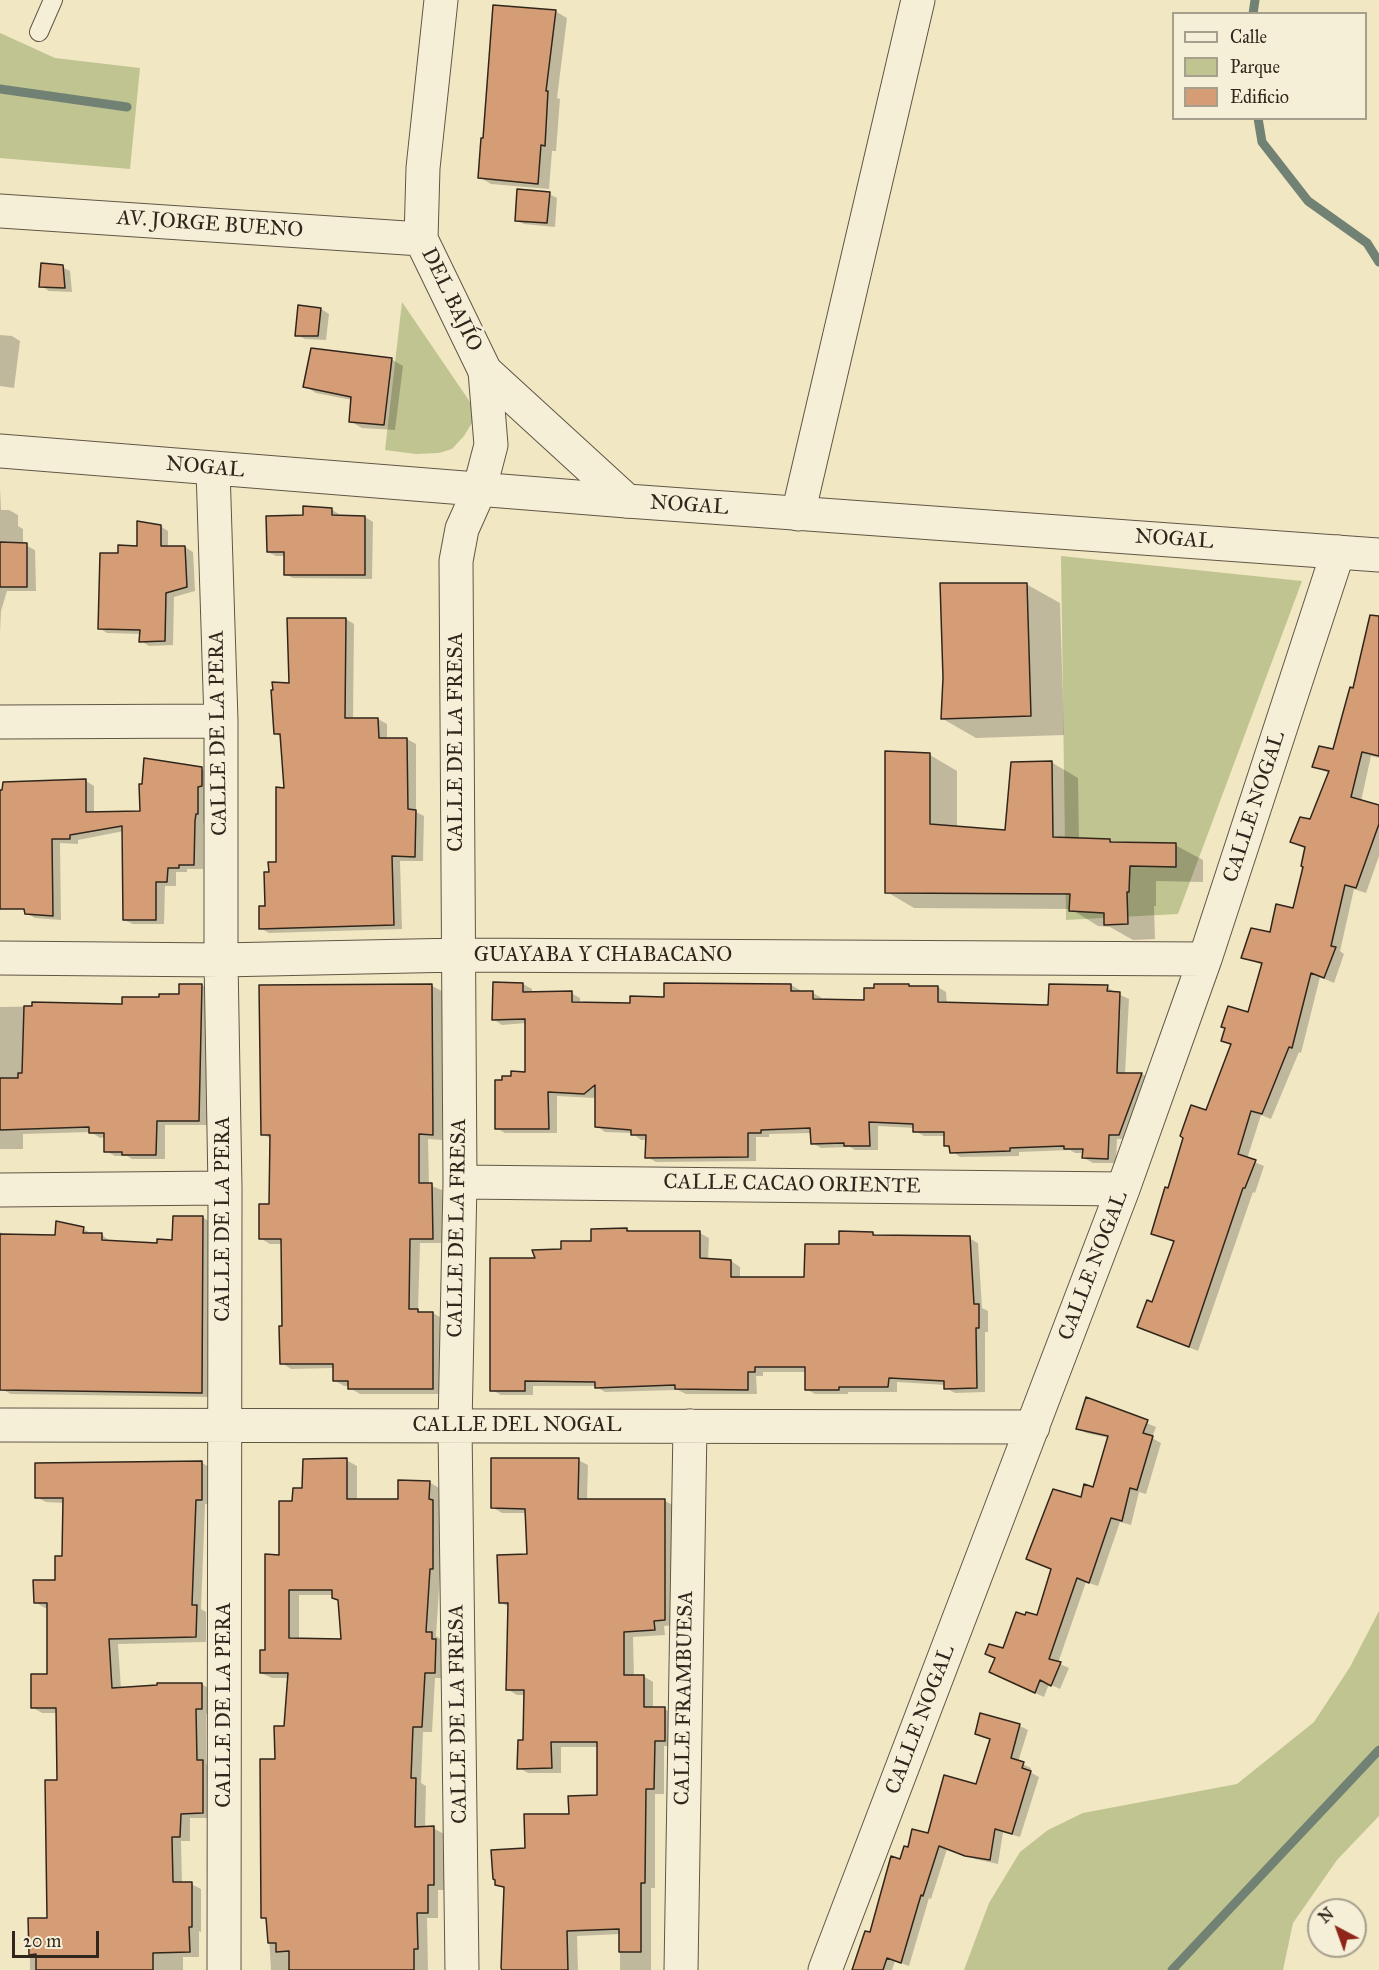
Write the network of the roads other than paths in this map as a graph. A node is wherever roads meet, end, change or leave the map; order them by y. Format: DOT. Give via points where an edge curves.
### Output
graph roads {
  1 [pos="53,0"];
  2 [pos="441,0"];
  3 [pos="918,0"];
  4 [pos="39,32"];
  5 [pos="0,211"];
  6 [pos="421,239"];
  7 [pos="485,371"];
  8 [pos="0,451"];
  9 [pos="213,469"];
  10 [pos="479,491"];
  11 [pos="627,501"];
  12 [pos="798,513"];
  13 [pos="1338,552"];
  14 [pos="1379,555"];
  15 [pos="221,721"];
  16 [pos="0,722"];
  17 [pos="459,955"];
  18 [pos="0,958"];
  19 [pos="1205,959"];
  20 [pos="221,960"];
  21 [pos="460,1182"];
  22 [pos="225,1188"];
  23 [pos="1123,1189"];
  24 [pos="0,1190"];
  25 [pos="0,1425"];
  26 [pos="225,1425"];
  27 [pos="455,1426"];
  28 [pos="690,1426"];
  29 [pos="1033,1427"];
  30 [pos="224,1970"];
  31 [pos="462,1970"];
  32 [pos="681,1970"];
  33 [pos="825,1970"];
  1 -- 4 [label="lane"];
  2 -- 6 [label="street, DEL BAJÍO" via="423,168"];
  3 -- 12 [label="street"];
  5 -- 6 [label="street, AV. JORGE BUENO"];
  6 -- 7 [label="street, DEL BAJÍO"];
  7 -- 10 [label="street, DEL BAJÍO" via="491,445"];
  7 -- 11 [label="street"];
  8 -- 9 [label="street, NOGAL"];
  9 -- 10 [label="street, NOGAL"];
  9 -- 15 [label="street, CALLE DE LA PERA"];
  10 -- 11 [label="street, NOGAL"];
  10 -- 17 [label="street, CALLE DE LA FRESA" via="462,529 456,561"];
  11 -- 12 [label="street, NOGAL"];
  12 -- 13 [label="street, NOGAL"];
  13 -- 14 [label="street, NOGAL"];
  13 -- 19 [label="street, CALLE NOGAL"];
  15 -- 16 [label="street"];
  15 -- 20 [label="street, CALLE DE LA PERA"];
  17 -- 19 [label="street, GUAYABA Y CHABACANO"];
  17 -- 20 [label="street, GUAYABA Y CHABACANO"];
  17 -- 21 [label="street, CALLE DE LA FRESA"];
  18 -- 20 [label="street, GUAYABA Y CHABACANO"];
  19 -- 23 [label="street, CALLE NOGAL"];
  20 -- 22 [label="street, CALLE DE LA PERA"];
  21 -- 23 [label="street, CALLE CACAO ORIENTE"];
  21 -- 27 [label="street, CALLE DE LA FRESA"];
  22 -- 24 [label="street"];
  22 -- 26 [label="street, CALLE DE LA PERA"];
  23 -- 29 [label="street, CALLE NOGAL"];
  25 -- 26 [label="street, CALLE DEL NOGAL"];
  26 -- 27 [label="street, CALLE DEL NOGAL"];
  26 -- 30 [label="street, CALLE DE LA PERA"];
  27 -- 28 [label="street, CALLE DEL NOGAL"];
  27 -- 31 [label="street, CALLE DE LA FRESA"];
  28 -- 29 [label="street, CALLE DEL NOGAL"];
  28 -- 32 [label="street, CALLE FRAMBUESA"];
  29 -- 33 [label="street, CALLE NOGAL"];
}
